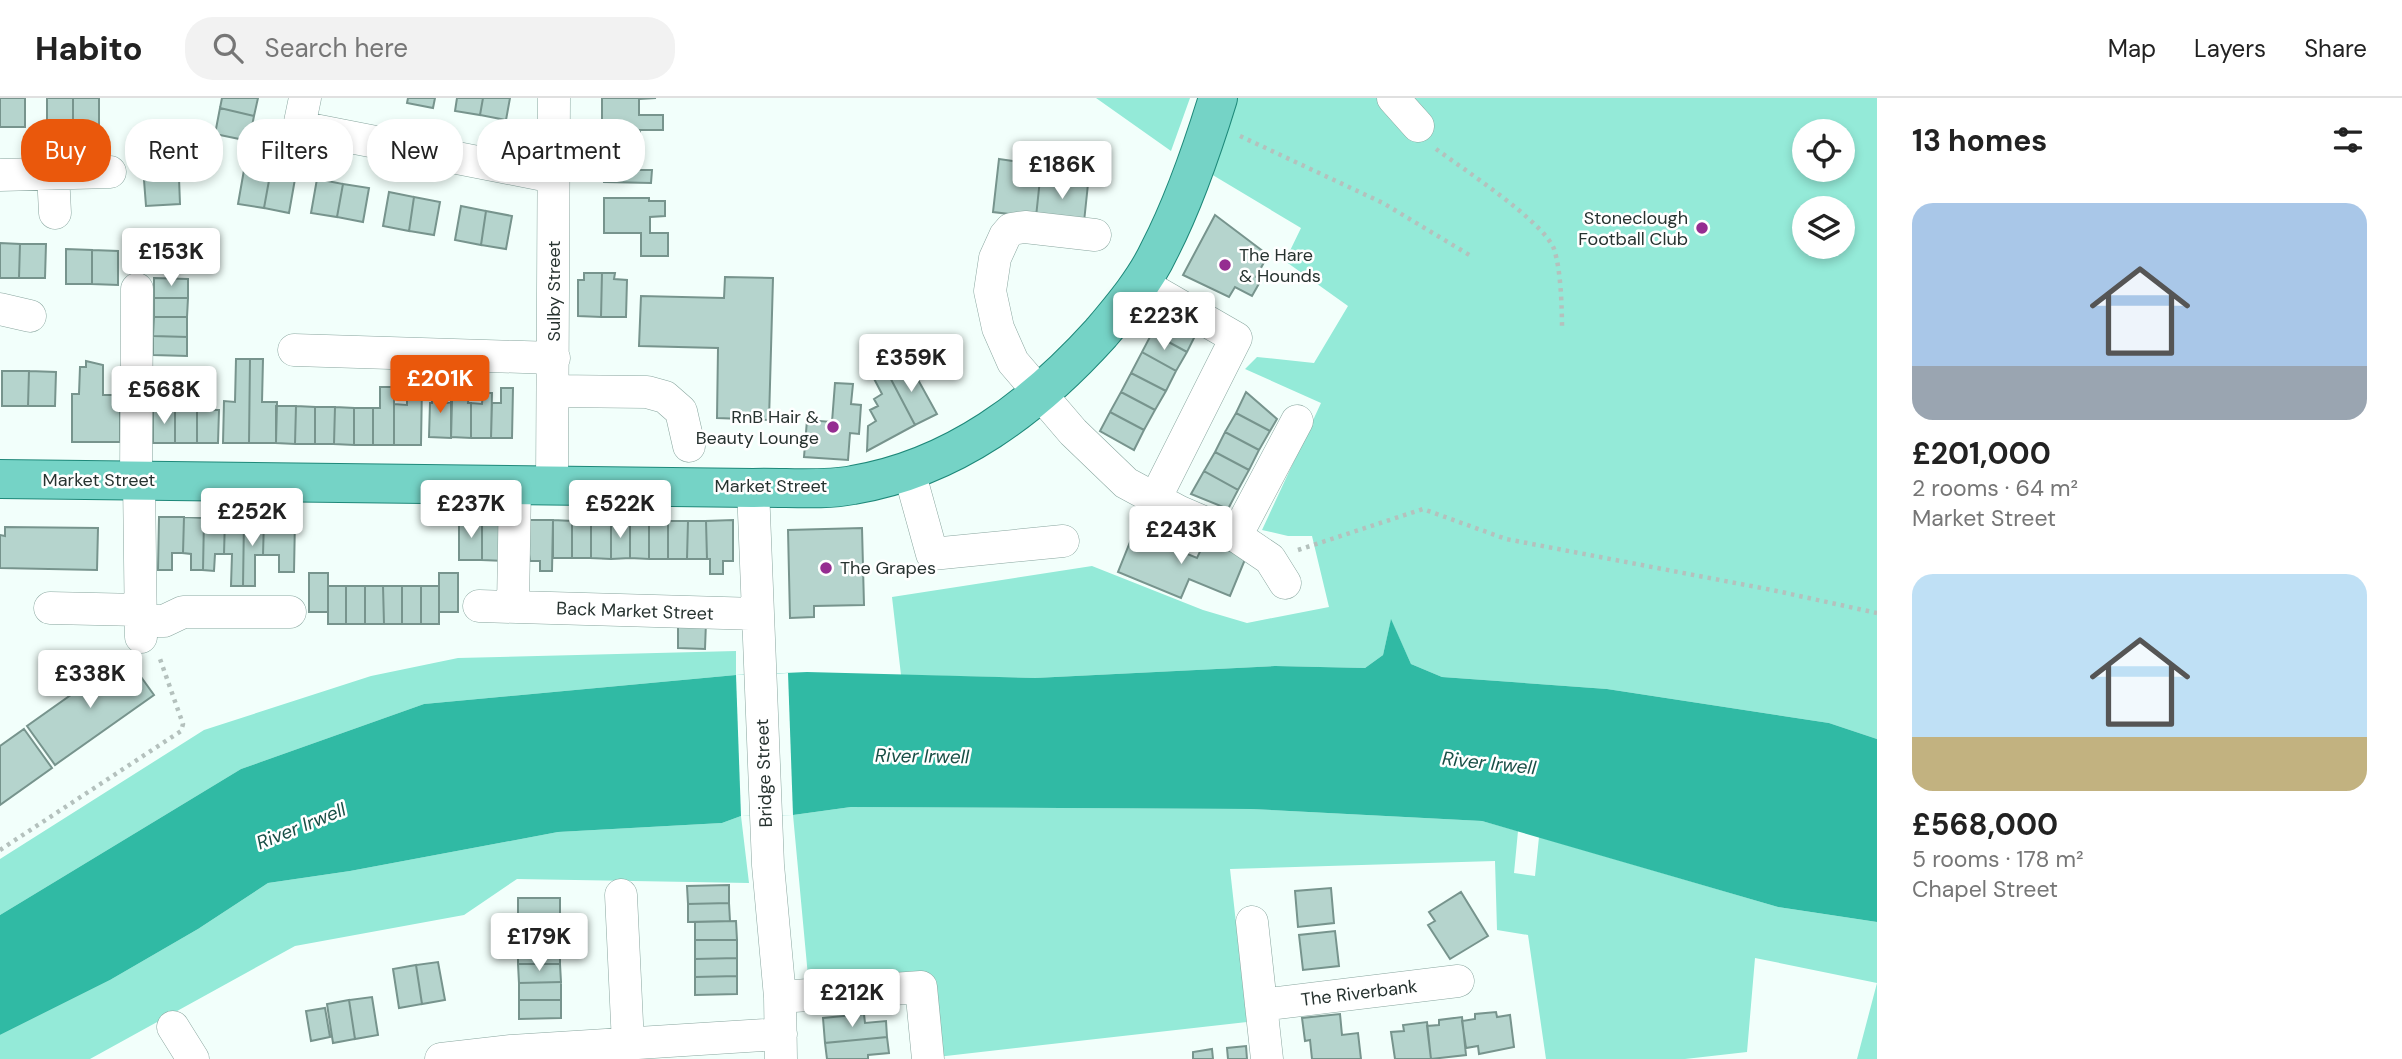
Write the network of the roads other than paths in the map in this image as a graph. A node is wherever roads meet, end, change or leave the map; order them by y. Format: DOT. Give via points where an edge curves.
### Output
graph roads {
  1 [pos="305,98"];
  2 [pos="554,98"];
  3 [pos="1393,98"];
  4 [pos="1214,111"];
  5 [pos="554,119"];
  6 [pos="1418,126"];
  7 [pos="477,162"];
  8 [pos="21,174"];
  9 [pos="0,175"];
  10 [pos="53,182"];
  11 [pos="554,182"];
  12 [pos="55,213"];
  13 [pos="1095,235"];
  14 [pos="1139,282"];
  15 [pos="137,289"];
  16 [pos="294,350"];
  17 [pos="554,358"];
  18 [pos="553,391"];
  19 [pos="1039,395"];
  20 [pos="1297,421"];
  21 [pos="690,446"];
  22 [pos="909,471"];
  23 [pos="0,480"];
  24 [pos="138,481"];
  25 [pos="515,485"];
  26 [pos="552,485"];
  27 [pos="753,488"];
  28 [pos="1155,499"];
  29 [pos="1236,536"];
  30 [pos="1063,541"];
  31 [pos="1278,571"];
  32 [pos="479,606"];
  33 [pos="513,607"];
  34 [pos="50,608"];
  35 [pos="290,612"];
  36 [pos="141,622"];
  37 [pos="758,627"];
  38 [pos="621,895"];
  39 [pos="1252,922"];
  40 [pos="1458,981"];
  41 [pos="780,997"];
  42 [pos="1261,1005"];
  43 [pos="173,1027"];
  44 [pos="628,1044"];
  45 [pos="781,1047"];
  46 [pos="512,1055"];
  47 [pos="193,1059"];
  48 [pos="441,1059"];
  49 [pos="928,1059"];
  50 [pos="1267,1059"];
  1 -- 7 [label="street" via="299,127"];
  2 -- 5 [label="street, Sulby Street"];
  3 -- 6 [label="street"];
  4 -- 14 [label="main road, Market Street" via="1159,253"];
  8 -- 9 [label="street"];
  10 -- 12 [label="street"];
  11 -- 17 [label="street, Sulby Street"];
  13 -- 19 [label="street" via="1011,229 995,258 990,291 998,328 1013,362"];
  14 -- 19 [label="main road, Market Street" via="1105,328"];
  14 -- 28 [label="street" via="1236,338"];
  15 -- 24 [label="street"];
  16 -- 17 [label="street"];
  17 -- 18 [label="street, Sulby Street"];
  18 -- 21 [label="street" via="648,392 665,397 681,411"];
  18 -- 26 [label="street, Sulby Street"];
  19 -- 22 [label="main road, Market Street" via="965,446"];
  19 -- 28 [label="street" via="1126,483"];
  20 -- 29 [label="street"];
  22 -- 27 [label="main road, Market Street" via="850,486"];
  22 -- 30 [label="street" via="932,554"];
  23 -- 24 [label="main road, Market Street"];
  24 -- 25 [label="main road, Market Street"];
  24 -- 36 [label="street"];
  25 -- 26 [label="main road, Market Street"];
  25 -- 33 [label="street"];
  26 -- 27 [label="main road, Market Street"];
  27 -- 37 [label="street, Bridge Street"];
  28 -- 29 [label="street"];
  29 -- 31 [label="street"];
  32 -- 33 [label="street, Back Market Street"];
  33 -- 37 [label="street, Back Market Street"];
  34 -- 36 [label="street"];
  35 -- 36 [label="street" via="183,612 164,621"];
  37 -- 41 [label="street, Bridge Street" via="768,865"];
  38 -- 44 [label="street"];
  39 -- 42 [label="street"];
  40 -- 42 [label="street, The Riverbank"];
  41 -- 45 [label="street, Bridge Street"];
  41 -- 49 [label="street" via="921,987"];
  42 -- 50 [label="street"];
  43 -- 47 [label="street"];
  44 -- 45 [label="street"];
  44 -- 46 [label="street"];
  46 -- 48 [label="street"];
}
